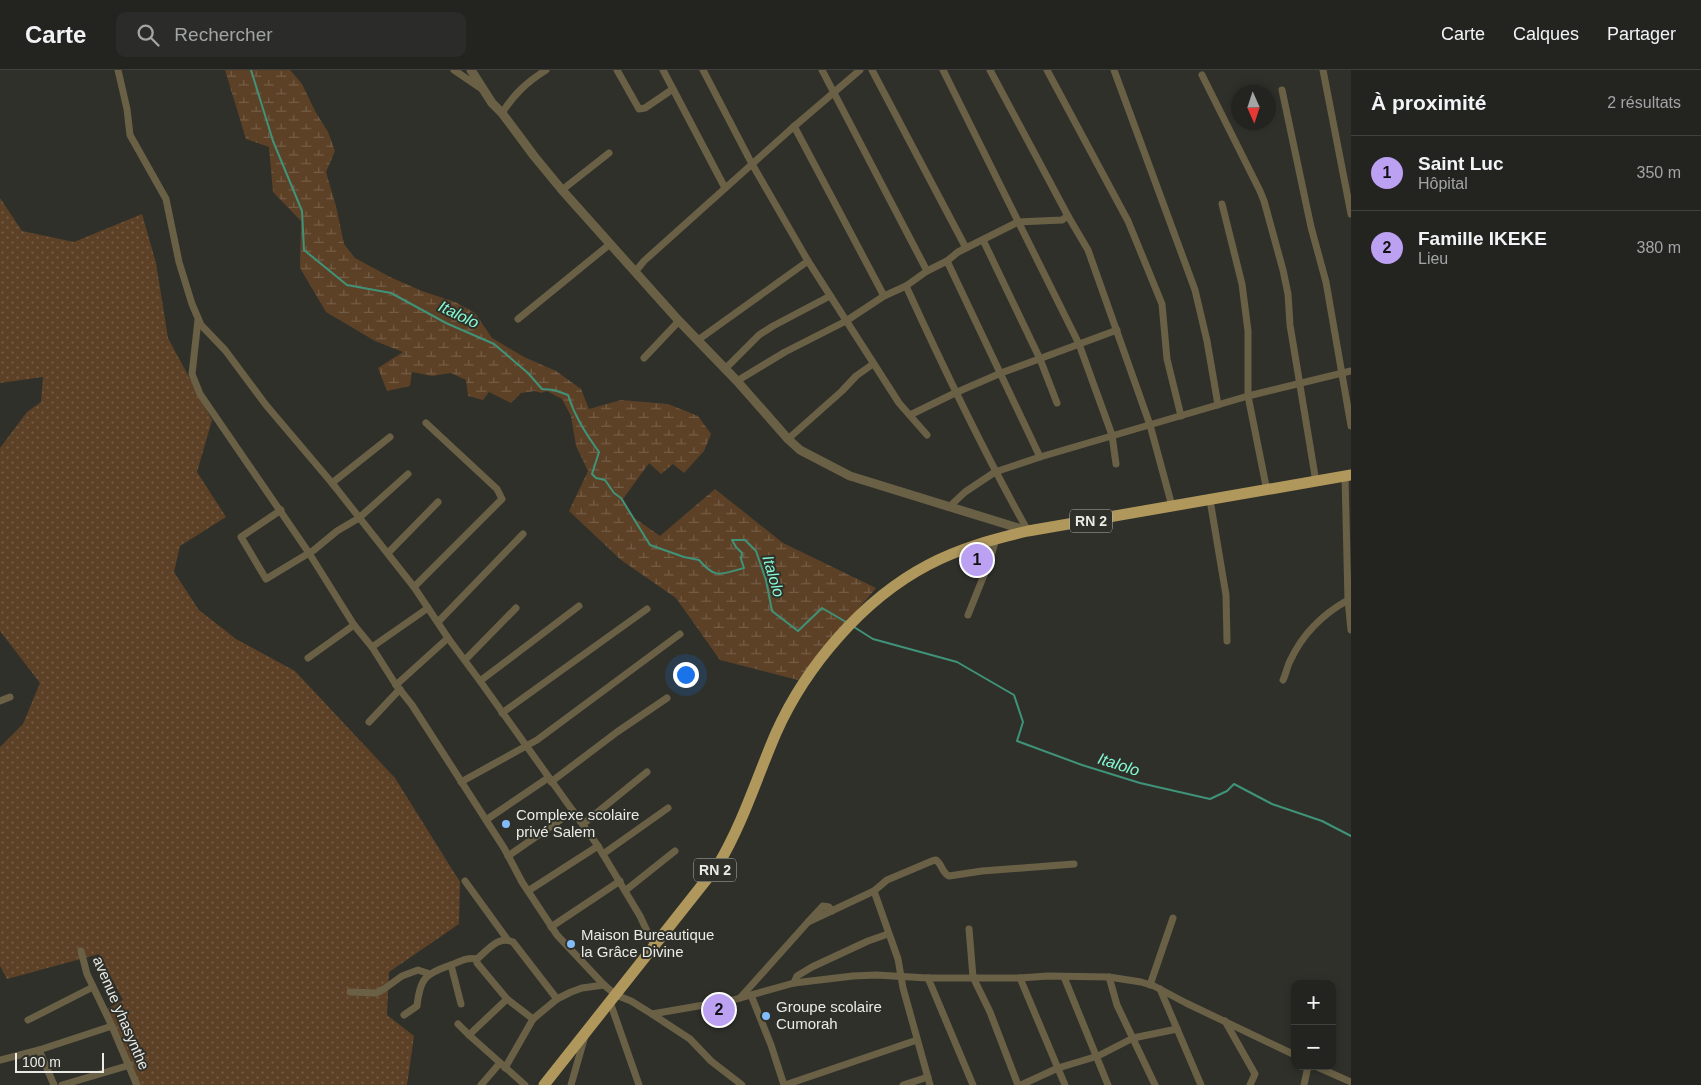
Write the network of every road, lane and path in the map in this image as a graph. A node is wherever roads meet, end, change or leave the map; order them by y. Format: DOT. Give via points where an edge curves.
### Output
graph roads {
  1 [pos="118,70"];
  2 [pos="454,70"];
  3 [pos="471,70"];
  4 [pos="546,70"];
  5 [pos="617,70"];
  6 [pos="663,70"];
  7 [pos="703,70"];
  8 [pos="822,70"];
  9 [pos="860,70"];
  10 [pos="872,70"];
  11 [pos="943,70"];
  12 [pos="990,70"];
  13 [pos="1047,70"];
  14 [pos="1114,70"];
  15 [pos="1323,70"];
  16 [pos="1202,75"];
  17 [pos="673,89"];
  18 [pos="483,90"];
  19 [pos="1282,90"];
  20 [pos="834,93"];
  21 [pos="502,113"];
  22 [pos="794,126"];
  23 [pos="609,153"];
  24 [pos="752,164"];
  25 [pos="725,188"];
  26 [pos="562,190"];
  27 [pos="1222,204"];
  28 [pos="1351,214"];
  29 [pos="1068,216"];
  30 [pos="1018,222"];
  31 [pos="983,240"];
  32 [pos="610,244"];
  33 [pos="966,248"];
  34 [pos="808,261"];
  35 [pos="947,261"];
  36 [pos="927,271"];
  37 [pos="635,272"];
  38 [pos="906,286"];
  39 [pos="830,296"];
  40 [pos="884,296"];
  41 [pos="518,319"];
  42 [pos="198,320"];
  43 [pos="680,321"];
  44 [pos="846,321"];
  45 [pos="1116,330"];
  46 [pos="698,340"];
  47 [pos="1078,344"];
  48 [pos="644,358"];
  49 [pos="1040,359"];
  50 [pos="873,364"];
  51 [pos="725,369"];
  52 [pos="1351,371"];
  53 [pos="1000,373"];
  54 [pos="1342,373"];
  55 [pos="737,381"];
  56 [pos="1300,382"];
  57 [pos="955,393"];
  58 [pos="1248,396"];
  59 [pos="1057,403"];
  60 [pos="1218,405"];
  61 [pos="910,416"];
  62 [pos="1181,416"];
  63 [pos="426,423"];
  64 [pos="1150,425"];
  65 [pos="1351,426"];
  66 [pos="928,435"];
  67 [pos="1112,435"];
  68 [pos="390,437"];
  69 [pos="788,439"];
  70 [pos="1040,456"];
  71 [pos="1116,464"];
  72 [pos="995,472"];
  73 [pos="408,474"];
  74 [pos="1348,476"];
  75 [pos="1316,482"];
  76 [pos="332,483"];
  77 [pos="1267,491"];
  78 [pos="1210,500"];
  79 [pos="438,502"];
  80 [pos="1172,506"];
  81 [pos="949,507"];
  82 [pos="281,510"];
  83 [pos="360,518"];
  84 [pos="1028,531"];
  85 [pos="523,534"];
  86 [pos="996,538"];
  87 [pos="1348,541"];
  88 [pos="309,553"];
  89 [pos="388,553"];
  90 [pos="414,586"];
  91 [pos="1348,600"];
  92 [pos="579,606"];
  93 [pos="428,608"];
  94 [pos="516,608"];
  95 [pos="647,609"];
  96 [pos="968,615"];
  97 [pos="438,622"];
  98 [pos="354,625"];
  99 [pos="1351,630"];
  100 [pos="680,634"];
  101 [pos="448,638"];
  102 [pos="1227,641"];
  103 [pos="372,647"];
  104 [pos="308,658"];
  105 [pos="465,660"];
  106 [pos="1283,680"];
  107 [pos="480,681"];
  108 [pos="398,687"];
  109 [pos="10,697"];
  110 [pos="666,698"];
  111 [pos="0,701"];
  112 [pos="502,713"];
  113 [pos="369,722"];
  114 [pos="526,747"];
  115 [pos="647,772"];
  116 [pos="550,780"];
  117 [pos="461,782"];
  118 [pos="668,808"];
  119 [pos="573,811"];
  120 [pos="486,820"];
  121 [pos="583,824"];
  122 [pos="598,846"];
  123 [pos="675,851"];
  124 [pos="603,854"];
  125 [pos="508,856"];
  126 [pos="1074,864"];
  127 [pos="465,881"];
  128 [pos="620,881"];
  129 [pos="528,890"];
  130 [pos="626,890"];
  131 [pos="874,891"];
  132 [pos="1173,918"];
  133 [pos="551,927"];
  134 [pos="969,929"];
  135 [pos="888,934"];
  136 [pos="507,939"];
  137 [pos="654,946"];
  138 [pos="81,951"];
  139 [pos="477,959"];
  140 [pos="451,965"];
  141 [pos="430,974"];
  142 [pos="901,977"];
  143 [pos="973,977"];
  144 [pos="1064,977"];
  145 [pos="1109,977"];
  146 [pos="928,978"];
  147 [pos="1020,978"];
  148 [pos="794,983"];
  149 [pos="604,985"];
  150 [pos="1150,985"];
  151 [pos="93,987"];
  152 [pos="1160,989"];
  153 [pos="350,992"];
  154 [pos="751,996"];
  155 [pos="740,998"];
  156 [pos="507,999"];
  157 [pos="557,999"];
  158 [pos="613,999"];
  159 [pos="461,1004"];
  160 [pos="652,1014"];
  161 [pos="404,1015"];
  162 [pos="533,1019"];
  163 [pos="28,1020"];
  164 [pos="1225,1021"];
  165 [pos="458,1024"];
  166 [pos="112,1026"];
  167 [pos="1177,1029"];
  168 [pos="587,1031"];
  169 [pos="469,1035"];
  170 [pos="1133,1038"];
  171 [pos="917,1040"];
  172 [pos="39,1050"];
  173 [pos="1291,1053"];
  174 [pos="1098,1056"];
  175 [pos="0,1060"];
  176 [pos="130,1065"];
  177 [pos="502,1066"];
  178 [pos="1058,1068"];
  179 [pos="1307,1070"];
  180 [pos="1322,1070"];
  181 [pos="928,1077"];
  182 [pos="1342,1082"];
  183 [pos="1351,1082"];
  184 [pos="54,1085"];
  185 [pos="62,1085"];
  186 [pos="138,1085"];
  187 [pos="481,1085"];
  188 [pos="525,1085"];
  189 [pos="544,1085"];
  190 [pos="571,1085"];
  191 [pos="639,1085"];
  192 [pos="742,1085"];
  193 [pos="785,1085"];
  194 [pos="903,1085"];
  195 [pos="930,1085"];
  196 [pos="973,1085"];
  197 [pos="1020,1085"];
  198 [pos="1065,1085"];
  199 [pos="1108,1085"];
  200 [pos="1155,1085"];
  201 [pos="1201,1085"];
  202 [pos="1250,1085"];
  203 [pos="1304,1085"];
  1 -- 42 [label="street" via="130,135 166,198 179,262"];
  2 -- 18 [label="street"];
  3 -- 18 [label="street"];
  4 -- 21 [label="street" via="524,86"];
  5 -- 17 [label="street" via="639,109 646,108"];
  6 -- 17 [label="street"];
  7 -- 24 [label="street"];
  8 -- 20 [label="street"];
  9 -- 20 [label="street"];
  10 -- 33 [label="street"];
  11 -- 30 [label="street"];
  12 -- 29 [label="street"];
  13 -- 62 [label="street" via="1128,221 1162,304 1167,359"];
  14 -- 60 [label="street" via="1195,290"];
  15 -- 28 [label="street"];
  16 -- 56 [label="street" via="1264,201 1285,280"];
  17 -- 25 [label="street"];
  18 -- 21 [label="street"];
  19 -- 54 [label="street" via="1326,282"];
  20 -- 22 [label="street"];
  20 -- 36 [label="street"];
  21 -- 26 [label="street"];
  22 -- 24 [label="street"];
  22 -- 40 [label="street"];
  23 -- 26 [label="street"];
  24 -- 25 [label="street"];
  24 -- 34 [label="street"];
  25 -- 37 [label="street" via="644,260"];
  26 -- 32 [label="street"];
  27 -- 58 [label="street" via="1242,284 1248,331"];
  29 -- 30 [label="street" via="1062,220"];
  29 -- 45 [label="street" via="1088,250"];
  30 -- 31 [label="street"];
  30 -- 47 [label="street"];
  31 -- 33 [label="street"];
  31 -- 49 [label="street"];
  32 -- 37 [label="street"];
  32 -- 41 [label="street"];
  33 -- 35 [label="street"];
  34 -- 39 [label="street"];
  34 -- 46 [label="street"];
  35 -- 36 [label="street"];
  35 -- 53 [label="street"];
  36 -- 38 [label="street"];
  37 -- 43 [label="street"];
  38 -- 40 [label="street"];
  38 -- 57 [label="street"];
  39 -- 44 [label="street"];
  39 -- 51 [label="street" via="760,335"];
  40 -- 44 [label="street"];
  42 -- 76 [label="street"];
  42 -- 82 [label="street" via="192,374 200,394"];
  43 -- 46 [label="street"];
  43 -- 48 [label="street"];
  44 -- 50 [label="street"];
  44 -- 55 [label="street"];
  45 -- 47 [label="street"];
  45 -- 64 [label="street"];
  46 -- 51 [label="street"];
  47 -- 49 [label="street"];
  47 -- 67 [label="street"];
  49 -- 53 [label="street"];
  49 -- 59 [label="street"];
  50 -- 61 [label="street"];
  50 -- 69 [label="street"];
  51 -- 55 [label="street"];
  52 -- 54 [label="street"];
  53 -- 57 [label="street"];
  53 -- 70 [label="street"];
  54 -- 56 [label="street"];
  54 -- 65 [label="street"];
  55 -- 69 [label="street"];
  56 -- 58 [label="street"];
  56 -- 75 [label="street"];
  57 -- 61 [label="street"];
  57 -- 72 [label="street"];
  58 -- 60 [label="street"];
  58 -- 77 [label="street"];
  60 -- 62 [label="street"];
  61 -- 66 [label="street"];
  62 -- 64 [label="street"];
  63 -- 90 [label="street" via="497,489 502,498"];
  64 -- 67 [label="street"];
  64 -- 80 [label="street"];
  67 -- 70 [label="street"];
  67 -- 71 [label="street"];
  68 -- 76 [label="street"];
  69 -- 81 [label="street" via="815,459 850,476"];
  70 -- 72 [label="street"];
  72 -- 81 [label="street"];
  72 -- 84 [label="street"];
  73 -- 83 [label="street"];
  74 -- 75 [label="highway, RN 2"];
  74 -- 87 [label="street"];
  75 -- 77 [label="highway, RN 2"];
  76 -- 83 [label="street"];
  77 -- 78 [label="highway, RN 2"];
  78 -- 80 [label="highway, RN 2"];
  78 -- 102 [label="street" via="1226,595"];
  79 -- 89 [label="street"];
  80 -- 84 [label="highway, RN 2"];
  81 -- 84 [label="street"];
  82 -- 88 [label="street"];
  82 -- 88 [label="street" via="241,537 266,578"];
  83 -- 88 [label="street"];
  83 -- 89 [label="street"];
  84 -- 86 [label="highway, RN 2"];
  85 -- 97 [label="street"];
  86 -- 96 [label="street"];
  86 -- 137 [label="highway, RN 2" via="927,565 898,584 845,630 810,673 787,711 723,856"];
  87 -- 91 [label="street"];
  88 -- 98 [label="street"];
  89 -- 90 [label="street"];
  90 -- 93 [label="street"];
  91 -- 99 [label="street"];
  91 -- 106 [label="street" via="1333,608 1300,642"];
  92 -- 107 [label="street"];
  93 -- 97 [label="street"];
  93 -- 103 [label="street"];
  94 -- 105 [label="street"];
  95 -- 112 [label="street"];
  97 -- 101 [label="street"];
  98 -- 103 [label="street"];
  98 -- 104 [label="street"];
  100 -- 114 [label="street"];
  101 -- 105 [label="street"];
  101 -- 108 [label="street"];
  103 -- 108 [label="street"];
  105 -- 107 [label="street"];
  107 -- 112 [label="street"];
  108 -- 113 [label="street"];
  108 -- 117 [label="street"];
  109 -- 111 [label="street"];
  110 -- 116 [label="street"];
  112 -- 114 [label="street"];
  114 -- 116 [label="street"];
  114 -- 117 [label="street"];
  115 -- 121 [label="street"];
  116 -- 119 [label="street"];
  116 -- 120 [label="street"];
  117 -- 120 [label="street"];
  118 -- 124 [label="street"];
  119 -- 121 [label="street"];
  119 -- 125 [label="street"];
  120 -- 125 [label="street"];
  121 -- 122 [label="street"];
  122 -- 124 [label="street"];
  122 -- 129 [label="street"];
  123 -- 130 [label="street"];
  124 -- 128 [label="street"];
  125 -- 129 [label="street"];
  126 -- 131 [label="street" via="949,876 936,860 887,880"];
  127 -- 136 [label="street"];
  128 -- 130 [label="street"];
  128 -- 133 [label="street"];
  129 -- 133 [label="street"];
  130 -- 137 [label="street"];
  131 -- 135 [label="street"];
  131 -- 155 [label="street" via="808,922"];
  132 -- 150 [label="street"];
  133 -- 149 [label="street"];
  134 -- 143 [label="street"];
  135 -- 142 [label="street"];
  135 -- 148 [label="street" via="812,967 797,976"];
  136 -- 139 [label="street" via="501,939"];
  136 -- 157 [label="street" via="513,942"];
  137 -- 158 [label="highway, RN 2"];
  138 -- 151 [label="street, avenue yhasynthe"];
  139 -- 140 [label="street" via="469,958"];
  139 -- 156 [label="street" via="479,967"];
  140 -- 141 [label="street"];
  140 -- 159 [label="street"];
  141 -- 153 [label="street" via="418,970 376,992"];
  141 -- 161 [label="street" via="419,989 417,1006"];
  142 -- 146 [label="street"];
  142 -- 148 [label="street" via="862,975"];
  142 -- 171 [label="street"];
  143 -- 146 [label="street"];
  143 -- 147 [label="street"];
  143 -- 197 [label="street"];
  144 -- 145 [label="street"];
  144 -- 147 [label="street"];
  144 -- 174 [label="street"];
  145 -- 150 [label="street"];
  145 -- 170 [label="street" via="1116,1005"];
  146 -- 196 [label="street"];
  147 -- 178 [label="street"];
  148 -- 154 [label="street"];
  149 -- 157 [label="street" via="582,988"];
  149 -- 158 [label="street"];
  150 -- 152 [label="street"];
  151 -- 163 [label="street"];
  151 -- 166 [label="street, avenue yhasynthe"];
  152 -- 164 [label="street"];
  152 -- 167 [label="street"];
  154 -- 155 [label="street"];
  154 -- 193 [label="street"];
  155 -- 160 [label="street"];
  156 -- 162 [label="street"];
  156 -- 169 [label="street"];
  157 -- 162 [label="street"];
  158 -- 160 [label="street" via="632,1001"];
  158 -- 168 [label="highway, RN 2"];
  158 -- 191 [label="street"];
  160 -- 192 [label="street" via="690,1039 711,1061"];
  162 -- 177 [label="street"];
  164 -- 173 [label="street"];
  164 -- 202 [label="street" via="1256,1074"];
  165 -- 169 [label="street"];
  166 -- 172 [label="street"];
  166 -- 176 [label="street, avenue yhasynthe"];
  167 -- 170 [label="street"];
  167 -- 201 [label="street"];
  168 -- 189 [label="highway, RN 2"];
  168 -- 190 [label="street"];
  169 -- 177 [label="street"];
  170 -- 174 [label="street"];
  170 -- 200 [label="street"];
  171 -- 181 [label="street"];
  171 -- 193 [label="street"];
  172 -- 175 [label="street"];
  172 -- 184 [label="street"];
  174 -- 178 [label="street"];
  174 -- 199 [label="street"];
  176 -- 185 [label="street"];
  176 -- 186 [label="street, avenue yhasynthe"];
  177 -- 187 [label="street"];
  177 -- 188 [label="street"];
  178 -- 197 [label="street"];
  178 -- 198 [label="street"];
  179 -- 203 [label="street"];
  180 -- 182 [label="street"];
  181 -- 194 [label="street"];
  181 -- 195 [label="street"];
  182 -- 183 [label="street"];
}
